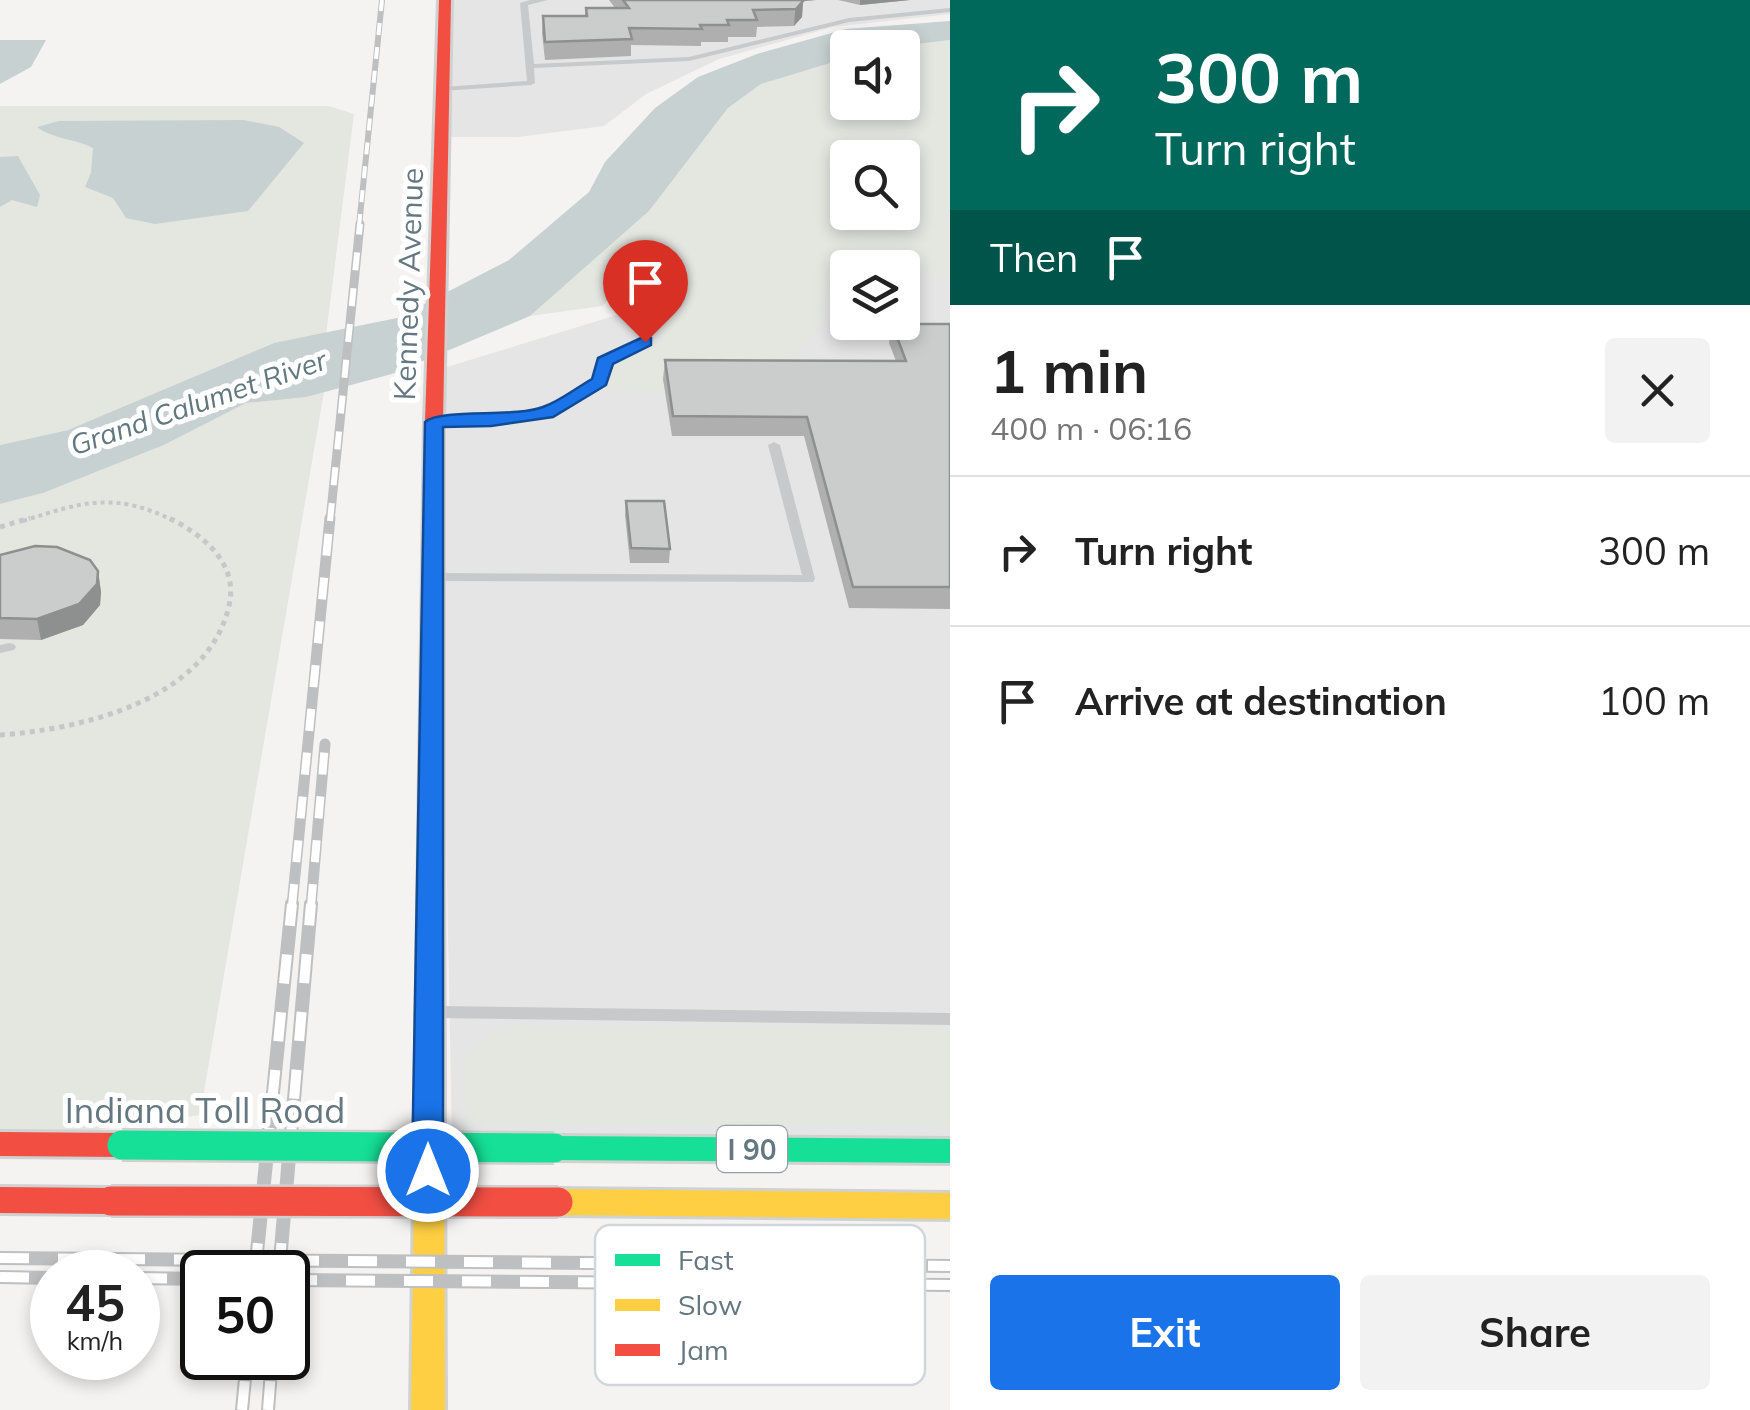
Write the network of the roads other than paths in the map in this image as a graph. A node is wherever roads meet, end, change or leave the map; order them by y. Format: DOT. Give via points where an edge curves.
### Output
graph roads {
  1 [pos="445,0"];
  2 [pos="544,0"];
  3 [pos="950,10"];
  4 [pos="530,66"];
  5 [pos="444,89"];
  6 [pos="645,342"];
  7 [pos="434,422"];
  8 [pos="774,445"];
  9 [pos="434,577"];
  10 [pos="428,1012"];
  11 [pos="950,1018"];
  12 [pos="0,1144"];
  13 [pos="950,1151"];
  14 [pos="0,1200"];
  15 [pos="950,1206"];
  16 [pos="428,1410"];
  1 -- 5 [label="main road, Kennedy Avenue"];
  2 -- 4 [label="lane" via="524,3"];
  3 -- 4 [label="lane" via="860,18 689,59"];
  4 -- 5 [label="lane" via="531,83"];
  5 -- 7 [label="main road, Kennedy Avenue"];
  6 -- 7 [label="lane" via="604,362 600,382 547,413"];
  7 -- 9 [label="main road, Kennedy Avenue"];
  8 -- 9 [label="lane" via="808,579"];
  9 -- 10 [label="main road, Kennedy Avenue"];
  10 -- 11 [label="lane"];
  10 -- 16 [label="main road, Kennedy Avenue"];
  12 -- 13 [label="main road, Indiana Toll Road / I 90, bridge"];
  14 -- 15 [label="main road, I 90, bridge"];
}
